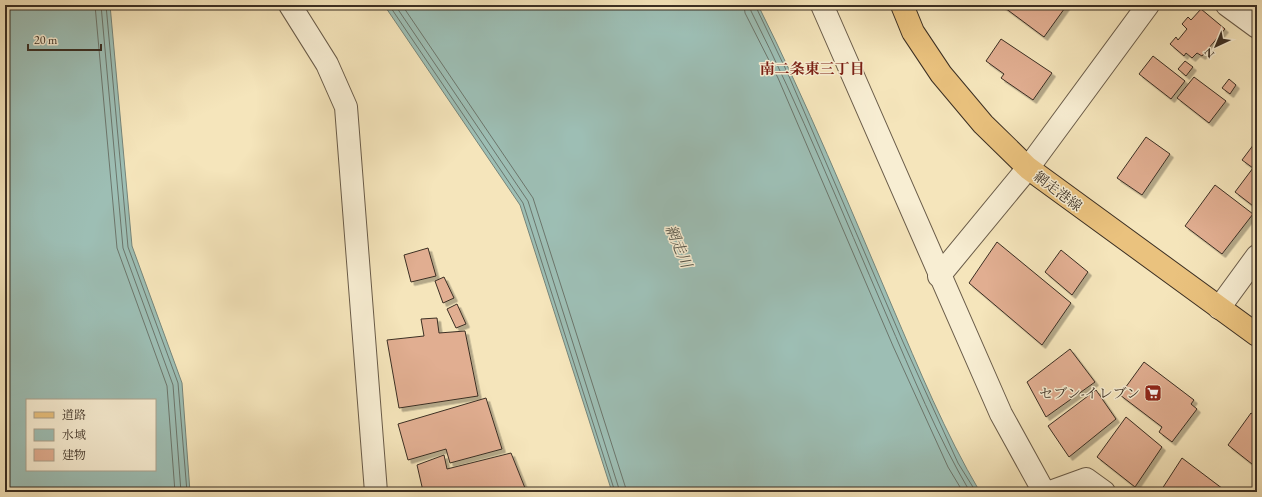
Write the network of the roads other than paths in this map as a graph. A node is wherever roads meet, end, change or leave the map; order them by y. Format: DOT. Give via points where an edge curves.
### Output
graph roads {
  1 [pos="290,5"];
  2 [pos="822,5"];
  3 [pos="902,5"];
  4 [pos="1148,5"];
  5 [pos="1227,5"];
  6 [pos="1257,27"];
  7 [pos="1028,168"];
  8 [pos="1257,256"];
  9 [pos="939,276"];
  10 [pos="1219,308"];
  11 [pos="1257,335"];
  12 [pos="376,492"];
  13 [pos="1044,492"];
  14 [pos="1050,492"];
  15 [pos="1104,492"];
  1 -- 12 [label="street" via="327,64 346,107"];
  2 -- 9 [label="street"];
  3 -- 7 [label="main road, 網走港線" via="913,32 941,74 983,124"];
  4 -- 7 [label="street"];
  5 -- 6 [label="street"];
  7 -- 9 [label="street"];
  7 -- 10 [label="main road, 網走港線"];
  8 -- 10 [label="street"];
  9 -- 13 [label="street" via="1001,414"];
  10 -- 11 [label="main road, 網走港線"];
  14 -- 15 [label="street" via="1086,479"];
}
